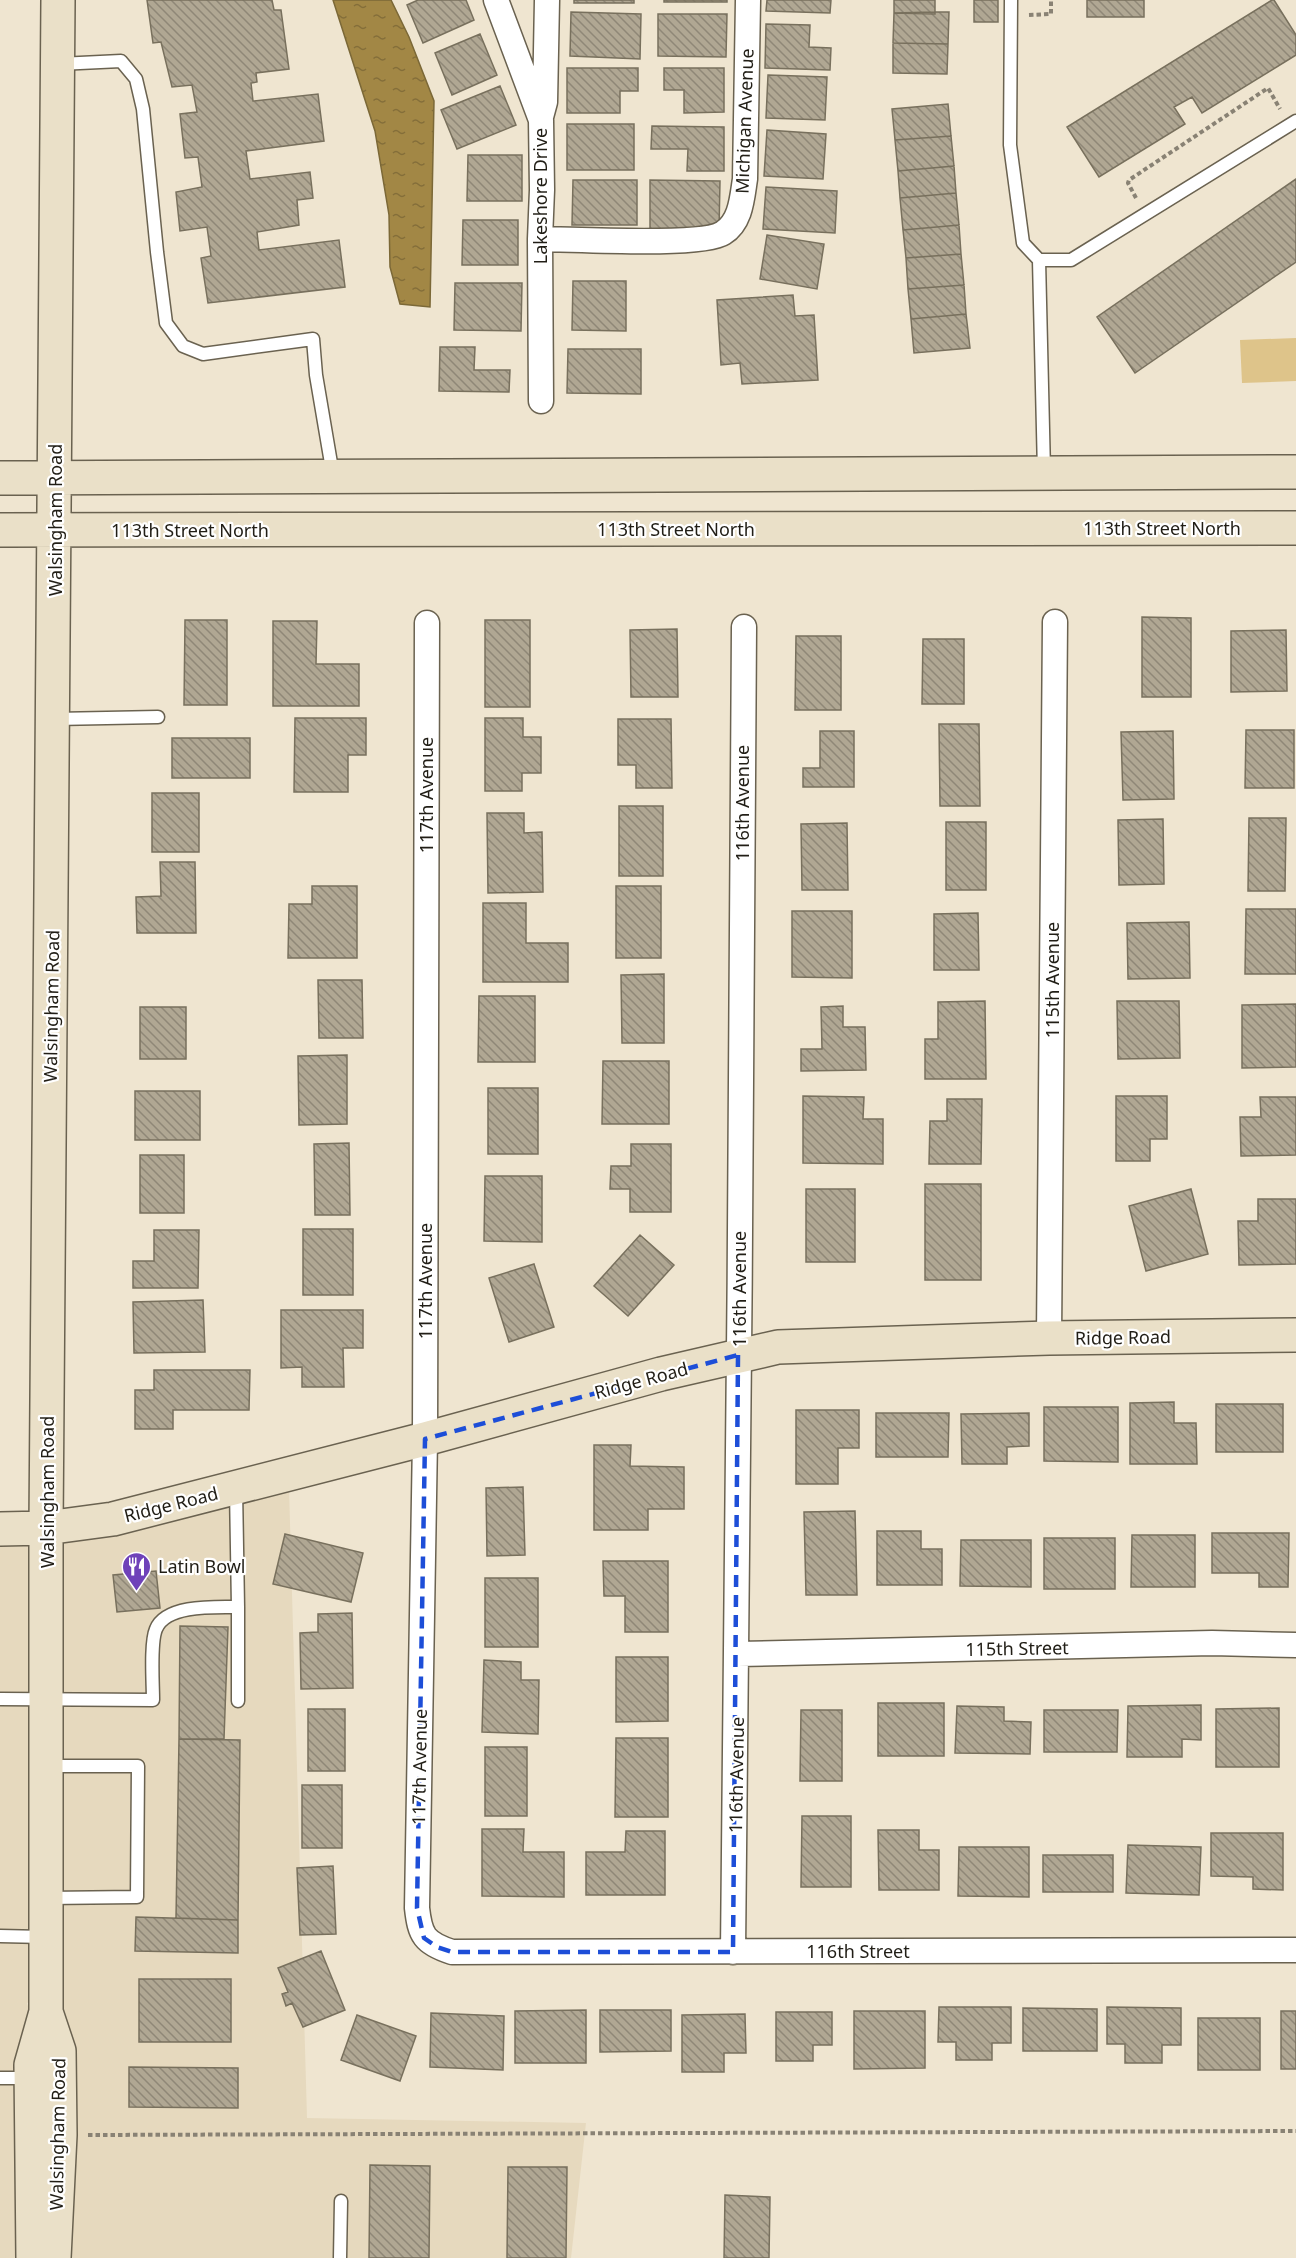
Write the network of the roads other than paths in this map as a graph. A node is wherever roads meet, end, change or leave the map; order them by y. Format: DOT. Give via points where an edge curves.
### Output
graph roads {
  1 [pos="58,0"];
  2 [pos="496,0"];
  3 [pos="547,0"];
  4 [pos="748,0"];
  5 [pos="1011,0"];
  6 [pos="58,64"];
  7 [pos="541,120"];
  8 [pos="1292,123"];
  9 [pos="540,239"];
  10 [pos="1039,260"];
  11 [pos="541,401"];
  12 [pos="1296,472"];
  13 [pos="1044,473"];
  14 [pos="333,476"];
  15 [pos="0,478"];
  16 [pos="56,478"];
  17 [pos="1296,528"];
  18 [pos="0,530"];
  19 [pos="55,530"];
  20 [pos="1055,622"];
  21 [pos="427,623"];
  22 [pos="744,627"];
  23 [pos="158,717"];
  24 [pos="53,719"];
  25 [pos="1296,1335"];
  26 [pos="1049,1338"];
  27 [pos="738,1355"];
  28 [pos="425,1439"];
  29 [pos="236,1487"];
  30 [pos="46,1528"];
  31 [pos="0,1529"];
  32 [pos="238,1607"];
  33 [pos="1296,1645"];
  34 [pos="738,1654"];
  35 [pos="0,1699"];
  36 [pos="46,1700"];
  37 [pos="238,1701"];
  38 [pos="46,1766"];
  39 [pos="45,1898"];
  40 [pos="0,1936"];
  41 [pos="45,1937"];
  42 [pos="424,1938"];
  43 [pos="1296,1950"];
  44 [pos="733,1952"];
  45 [pos="46,2012"];
  46 [pos="16,2078"];
  47 [pos="341,2200"];
  48 [pos="33,2258"];
  49 [pos="54,2258"];
  50 [pos="340,2258"];
  1 -- 6 [label="street, Walsingham Road"];
  2 -- 7 [label="street, Lakeshore Drive"];
  3 -- 7 [label="street" via="545,102"];
  4 -- 9 [label="street, Michigan Avenue" via="745,179 735,221 723,233 691,239"];
  5 -- 10 [label="lane" via="1010,145 1023,243"];
  6 -- 14 [label="lane" via="121,61 136,79 143,109 166,323 183,346 203,354 313,339"];
  6 -- 16 [label="street, Walsingham Road"];
  7 -- 9 [label="street, Lakeshore Drive"];
  8 -- 10 [label="lane" via="1071,260"];
  9 -- 11 [label="street, Lakeshore Drive"];
  10 -- 13 [label="lane"];
  12 -- 13 [label="street"];
  13 -- 14 [label="street"];
  14 -- 16 [label="street"];
  15 -- 16 [label="street"];
  16 -- 19 [label="street, Walsingham Road"];
  17 -- 19 [label="street, 113th Street North"];
  18 -- 19 [label="street, 113th Street North"];
  19 -- 24 [label="street, Walsingham Road"];
  20 -- 26 [label="street, 115th Avenue"];
  21 -- 28 [label="street, 117th Avenue"];
  22 -- 27 [label="street, 116th Avenue"];
  23 -- 24 [label="lane"];
  24 -- 30 [label="street, Walsingham Road"];
  25 -- 26 [label="street, Ridge Road"];
  26 -- 27 [label="street, Ridge Road" via="778,1347"];
  27 -- 28 [label="street, Ridge Road"];
  27 -- 34 [label="street, 116th Avenue"];
  28 -- 29 [label="street, Ridge Road"];
  28 -- 42 [label="street, 117th Avenue" via="417,1908"];
  29 -- 30 [label="street, Ridge Road" via="113,1519"];
  29 -- 32 [label="lane"];
  30 -- 31 [label="street, Ridge Road"];
  30 -- 36 [label="street, Walsingham Road"];
  32 -- 36 [label="lane" via="186,1609 165,1618 156,1629 153,1700"];
  32 -- 37 [label="lane"];
  33 -- 34 [label="street, 115th Street"];
  34 -- 44 [label="street, 116th Avenue"];
  35 -- 36 [label="lane"];
  36 -- 38 [label="street, Walsingham Road"];
  38 -- 39 [label="street, Walsingham Road"];
  38 -- 39 [label="lane" via="138,1766 137,1897"];
  39 -- 41 [label="street, Walsingham Road"];
  40 -- 41 [label="lane"];
  41 -- 45 [label="street, Walsingham Road"];
  42 -- 44 [label="street, 116th Street" via="452,1952"];
  43 -- 44 [label="street, 116th Street"];
  45 -- 46 [label="street, Walsingham Road" via="32,2065"];
  45 -- 49 [label="street, Walsingham Road" via="59,2051 60,2135"];
  46 -- 48 [label="street, Walsingham Road"];
  47 -- 50 [label="lane"];
}
